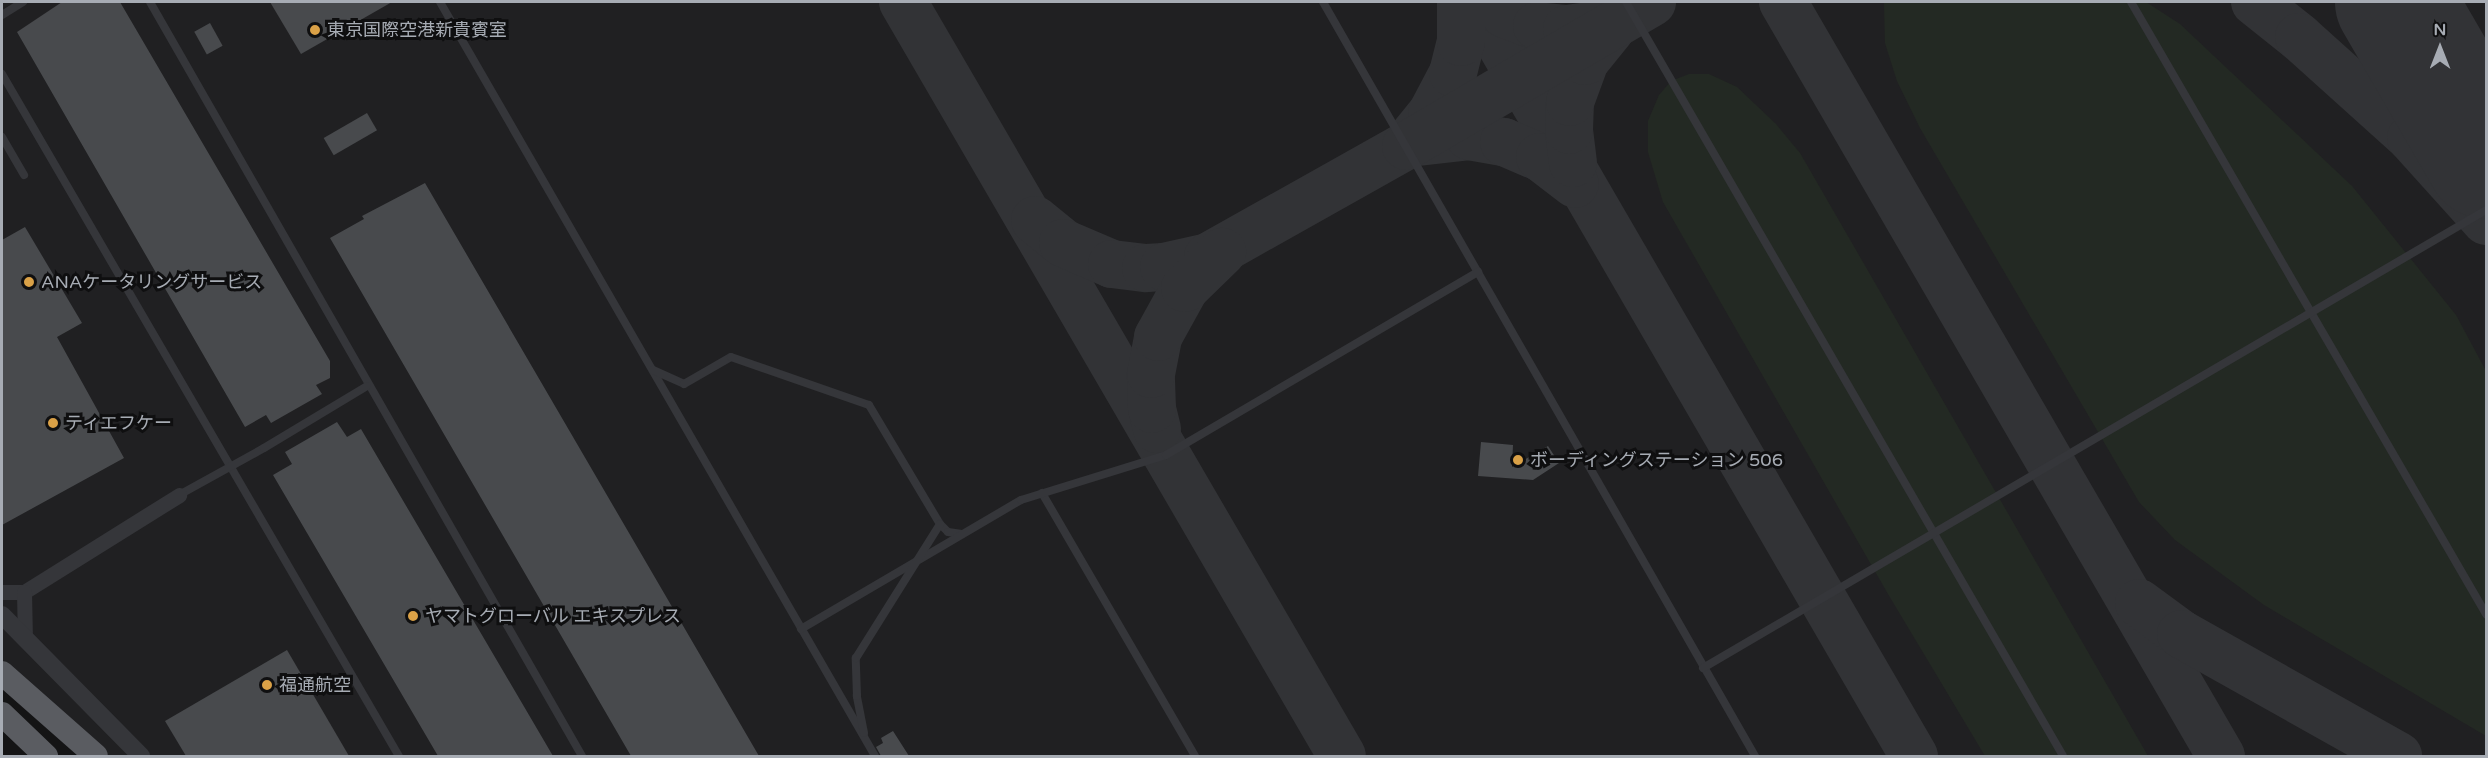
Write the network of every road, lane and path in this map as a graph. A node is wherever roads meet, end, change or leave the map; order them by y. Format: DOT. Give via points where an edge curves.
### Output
graph roads {
  1 [pos="23,2"];
  2 [pos="150,2"];
  3 [pos="440,2"];
  4 [pos="1323,2"];
  5 [pos="1626,2"];
  6 [pos="2131,2"];
  7 [pos="2,15"];
  8 [pos="2,74"];
  9 [pos="2,137"];
  10 [pos="24,175"];
  11 [pos="2487,210"];
  12 [pos="1478,272"];
  13 [pos="2312,312"];
  14 [pos="652,369"];
  15 [pos="368,386"];
  16 [pos="229,467"];
  17 [pos="1042,493"];
  18 [pos="179,495"];
  19 [pos="940,524"];
  20 [pos="962,534"];
  21 [pos="1934,534"];
  22 [pos="918,560"];
  23 [pos="2,592"];
  24 [pos="24,592"];
  25 [pos="2487,614"];
  26 [pos="2,615"];
  27 [pos="801,629"];
  28 [pos="25,638"];
  29 [pos="1703,668"];
  30 [pos="2,673"];
  31 [pos="2,714"];
  32 [pos="866,740"];
  33 [pos="46,756"];
  34 [pos="96,756"];
  35 [pos="141,756"];
  36 [pos="399,756"];
  37 [pos="582,756"];
  38 [pos="875,756"];
  39 [pos="1195,756"];
  40 [pos="1755,756"];
  41 [pos="2063,756"];
  1 -- 7 [label="lane"];
  2 -- 15 [label="lane"];
  3 -- 14 [label="lane"];
  4 -- 12 [label="lane"];
  5 -- 21 [label="lane"];
  6 -- 13 [label="lane"];
  8 -- 16 [label="lane"];
  9 -- 10 [label="lane"];
  11 -- 13 [label="lane"];
  12 -- 17 [label="lane" via="1166,455"];
  12 -- 29 [label="lane"];
  13 -- 21 [label="lane"];
  13 -- 25 [label="lane"];
  14 -- 19 [label="lane" via="684,384 731,357 869,405"];
  14 -- 27 [label="lane"];
  15 -- 16 [label="lane"];
  15 -- 37 [label="lane"];
  16 -- 18 [label="lane"];
  16 -- 36 [label="lane"];
  17 -- 20 [label="lane" via="1021,500"];
  17 -- 39 [label="lane"];
  18 -- 24 [label="street"];
  19 -- 20 [label="lane" via="948,532"];
  19 -- 22 [label="lane"];
  20 -- 22 [label="lane"];
  21 -- 29 [label="lane"];
  21 -- 41 [label="lane"];
  22 -- 27 [label="lane"];
  22 -- 32 [label="lane" via="856,657 857,696"];
  23 -- 24 [label="street"];
  24 -- 28 [label="street"];
  26 -- 28 [label="street"];
  27 -- 32 [label="lane"];
  28 -- 35 [label="street"];
  29 -- 40 [label="lane"];
  30 -- 34 [label="highway"];
  31 -- 33 [label="highway"];
  32 -- 38 [label="lane"];
}
